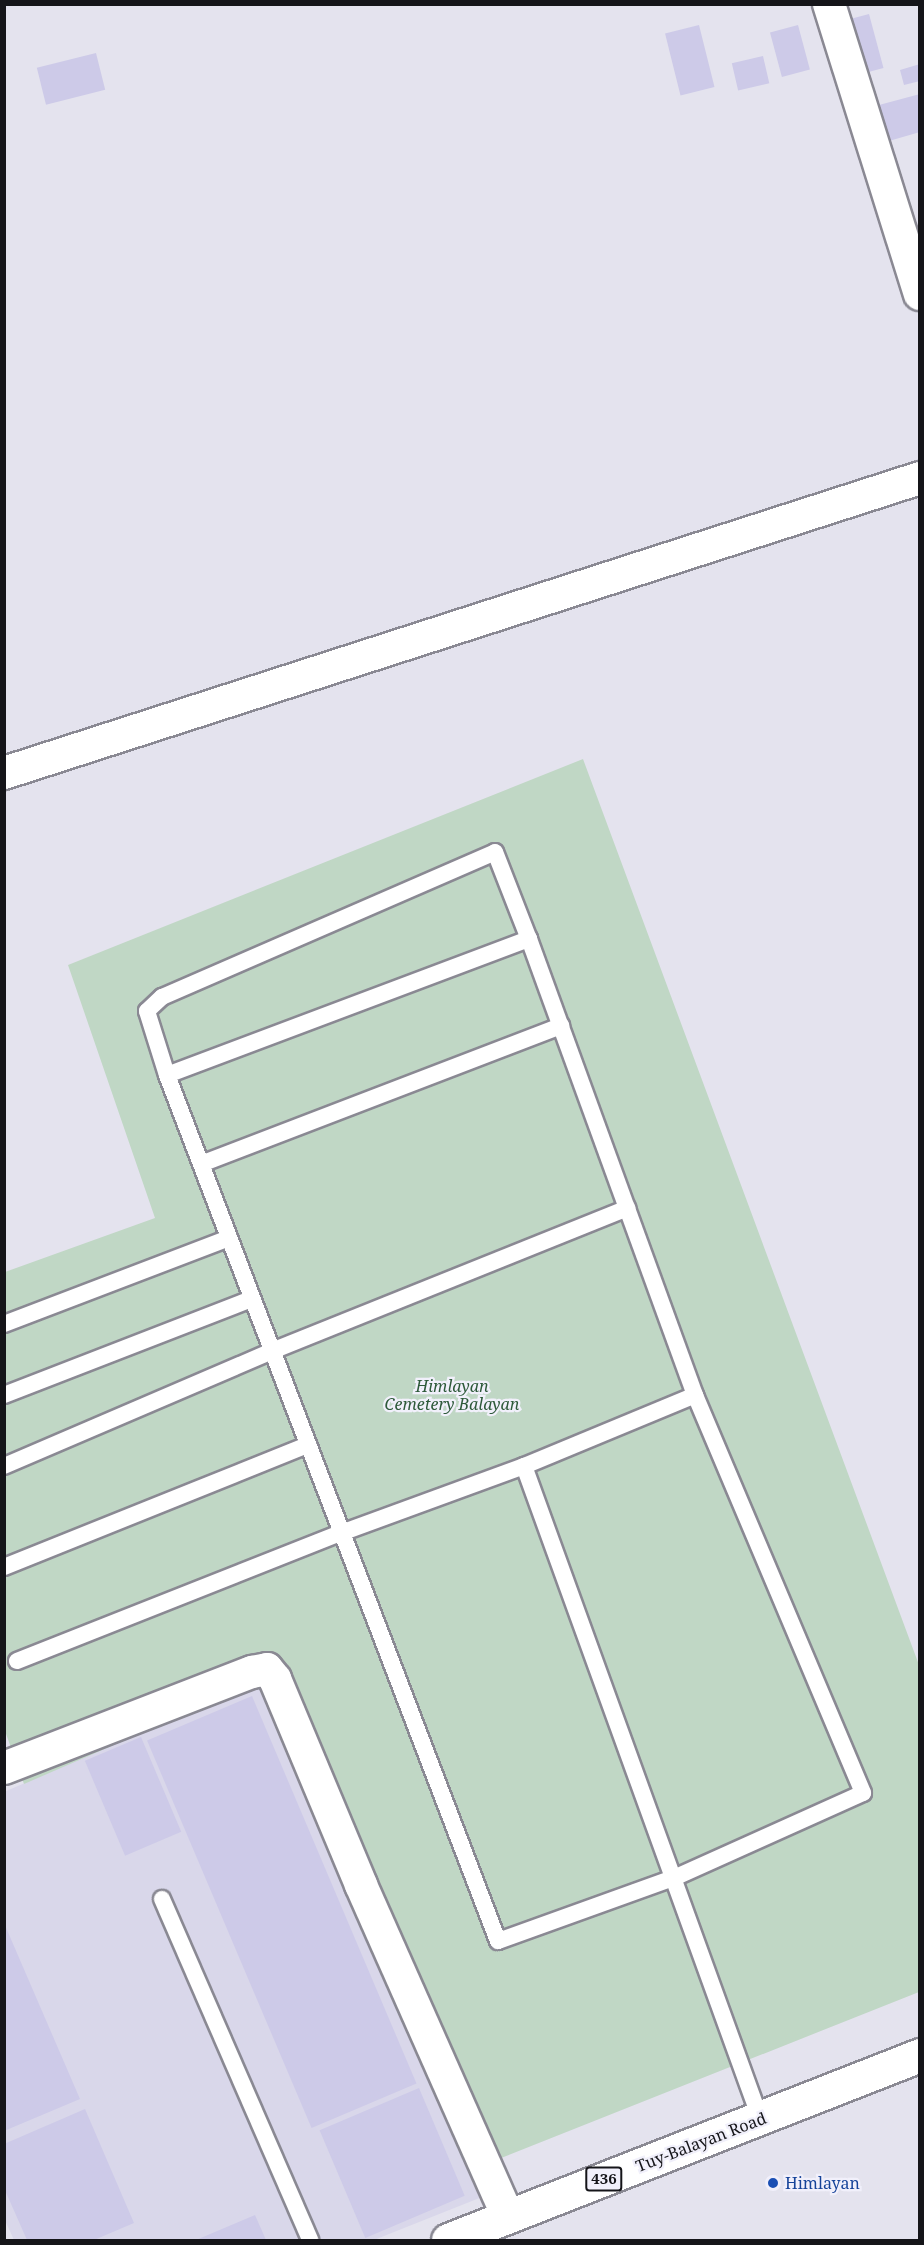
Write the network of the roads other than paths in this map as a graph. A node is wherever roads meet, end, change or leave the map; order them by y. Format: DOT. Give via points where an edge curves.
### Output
graph roads {
  1 [pos="829,4"];
  2 [pos="920,294"];
  3 [pos="920,478"];
  4 [pos="4,773"];
  5 [pos="529,939"];
  6 [pos="561,1026"];
  7 [pos="167,1075"];
  8 [pos="201,1164"];
  9 [pos="627,1208"];
  10 [pos="229,1238"];
  11 [pos="252,1299"];
  12 [pos="4,1324"];
  13 [pos="272,1351"];
  14 [pos="4,1395"];
  15 [pos="695,1395"];
  16 [pos="308,1444"];
  17 [pos="4,1466"];
  18 [pos="524,1466"];
  19 [pos="341,1533"];
  20 [pos="4,1567"];
  21 [pos="16,1661"];
  22 [pos="4,1768"];
  23 [pos="676,1877"];
  24 [pos="162,1899"];
  25 [pos="920,2055"];
  26 [pos="760,2118"];
  27 [pos="508,2217"];
  28 [pos="310,2241"];
  29 [pos="448,2241"];
  1 -- 2 [label="street"];
  3 -- 4 [label="street"];
  5 -- 6 [label="lane"];
  5 -- 7 [label="lane"];
  5 -- 7 [label="lane" via="495,852 162,997 147,1011"];
  6 -- 8 [label="lane"];
  6 -- 9 [label="lane"];
  7 -- 8 [label="lane"];
  8 -- 10 [label="lane"];
  9 -- 13 [label="lane"];
  9 -- 15 [label="lane"];
  10 -- 11 [label="lane"];
  10 -- 12 [label="lane"];
  11 -- 13 [label="lane"];
  11 -- 14 [label="lane"];
  13 -- 16 [label="lane"];
  13 -- 17 [label="lane"];
  15 -- 18 [label="lane"];
  15 -- 23 [label="lane" via="863,1793"];
  16 -- 19 [label="lane"];
  16 -- 20 [label="lane"];
  18 -- 19 [label="lane"];
  18 -- 23 [label="lane"];
  19 -- 21 [label="lane"];
  19 -- 23 [label="lane" via="498,1941"];
  22 -- 27 [label="street" via="252,1671 267,1670 275,1679"];
  23 -- 26 [label="lane"];
  24 -- 28 [label="lane"];
  25 -- 26 [label="main road, Tuy-Balayan Road / 436"];
  26 -- 27 [label="main road, Tuy-Balayan Road / 436"];
  27 -- 29 [label="main road, Tuy-Balayan Road / 436"];
}
